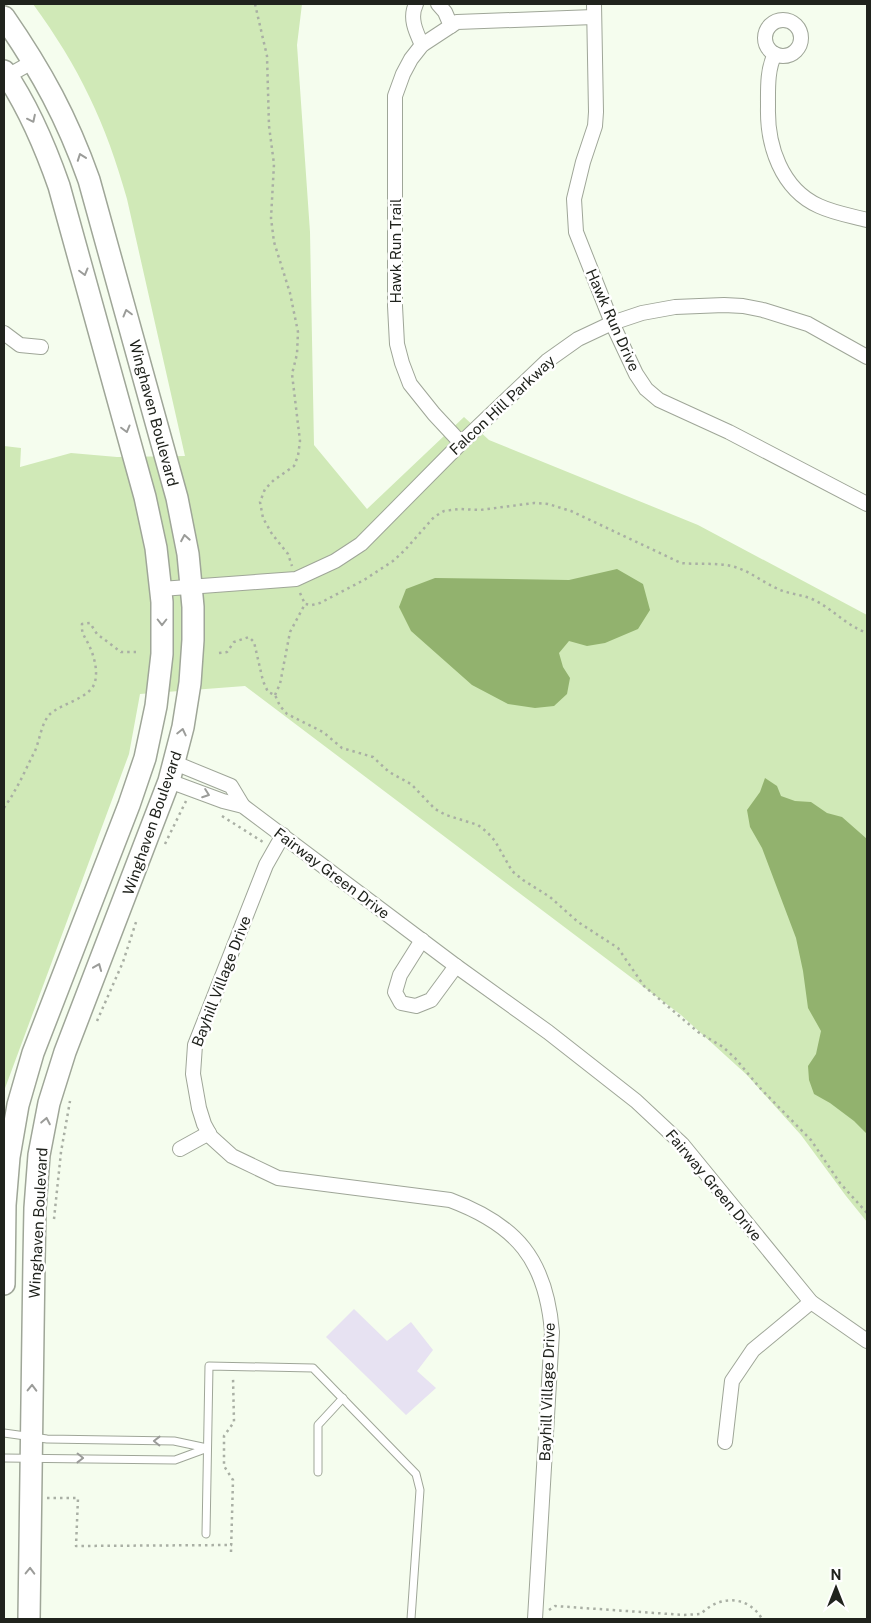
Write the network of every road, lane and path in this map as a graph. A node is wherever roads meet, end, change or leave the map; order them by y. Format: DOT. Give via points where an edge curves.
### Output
graph roads {
  1 [pos="255,4"];
  2 [pos="416,4"];
  3 [pos="438,4"];
  4 [pos="594,10"];
  5 [pos="4,18"];
  6 [pos="451,26"];
  7 [pos="422,45"];
  8 [pos="775,54"];
  9 [pos="34,61"];
  10 [pos="5,75"];
  11 [pos="867,220"];
  12 [pos="612,323"];
  13 [pos="4,333"];
  14 [pos="41,347"];
  15 [pos="867,357"];
  16 [pos="461,443"];
  17 [pos="867,504"];
  18 [pos="296,579"];
  19 [pos="192,586"];
  20 [pos="161,589"];
  21 [pos="305,604"];
  22 [pos="867,633"];
  23 [pos="136,652"];
  24 [pos="219,653"];
  25 [pos="275,695"];
  26 [pos="172,772"];
  27 [pos="193,801"];
  28 [pos="4,808"];
  29 [pos="215,812"];
  30 [pos="280,840"];
  31 [pos="164,846"];
  32 [pos="139,911"];
  33 [pos="422,940"];
  34 [pos="456,966"];
  35 [pos="95,1026"];
  36 [pos="71,1095"];
  37 [pos="209,1133"];
  38 [pos="180,1149"];
  39 [pos="867,1213"];
  40 [pos="54,1220"];
  41 [pos="4,1284"];
  42 [pos="810,1302"];
  43 [pos="867,1341"];
  44 [pos="233,1376"];
  45 [pos="343,1398"];
  46 [pos="4,1433"];
  47 [pos="31,1436"];
  48 [pos="725,1442"];
  49 [pos="206,1448"];
  50 [pos="4,1458"];
  51 [pos="31,1458"];
  52 [pos="318,1472"];
  53 [pos="47,1489"];
  54 [pos="206,1534"];
  55 [pos="232,1545"];
  56 [pos="231,1552"];
  57 [pos="548,1611"];
  58 [pos="29,1619"];
  59 [pos="411,1619"];
  60 [pos="535,1619"];
  61 [pos="762,1619"];
  1 -- 18 [label="path" via="267,56 269,126 274,164 271,218 274,242 298,332 292,374 300,441 294,466 265,489 260,502 263,518 288,554"];
  2 -- 7 [label="street" via="413,22"];
  3 -- 6 [label="street"];
  4 -- 6 [label="street, Hawk Run Trail" via="457,22"];
  4 -- 12 [label="street, Hawk Run Drive" via="595,126 574,199 575,224"];
  5 -- 9 [label="main road, Winghaven Boulevard"];
  6 -- 7 [label="street, Hawk Run Trail"];
  7 -- 16 [label="street, Hawk Run Trail" via="407,66 395,96 397,344 410,384"];
  8 -- 11 [label="street" via="768,87 768,124 780,169 809,200"];
  9 -- 10 [label="street"];
  19 -- 9 [label="main road, Winghaven Boulevard, one-way" via="177,498 89,180 75,141"];
  10 -- 20 [label="main road, Winghaven Boulevard, one-way" via="26,107 60,186 145,497"];
  12 -- 15 [label="street, Falcon Hill Parkway" via="675,307 743,306 808,324"];
  12 -- 16 [label="street, Falcon Hill Parkway" via="578,339 548,361"];
  12 -- 17 [label="street, Hawk Run Drive" via="636,374 659,400 729,432"];
  13 -- 14 [label="street" via="20,345"];
  16 -- 18 [label="street, Falcon Hill Parkway" via="360,544"];
  18 -- 19 [label="street, Falcon Hill Parkway"];
  18 -- 21 [label="path"];
  19 -- 20 [label="street, Falcon Hill Parkway"];
  26 -- 19 [label="main road, Winghaven Boulevard, one-way" via="190,683"];
  20 -- 41 [label="main road, Winghaven Boulevard, one-way" via="162,654 145,758 32,1053 18,1105 5,1205"];
  21 -- 22 [label="path" via="320,603 380,570 444,511 534,503 571,511 681,562 733,566 749,572 782,590 812,599 847,624"];
  21 -- 25 [label="path" via="290,632"];
  23 -- 28 [label="path" via="121,652 97,634 90,623 82,624 81,631 93,656 95,684 84,695 48,716 22,779"];
  24 -- 25 [label="path" via="227,652 234,642 249,637 254,642 263,681 268,692"];
  25 -- 39 [label="path" via="287,714 323,732 342,748 372,757 410,784 435,809 478,825 487,832 512,871 618,948 644,986 698,1032 735,1058 811,1140 840,1183"];
  26 -- 30 [label="street, Fairway Green Drive" via="223,801 243,806"];
  47 -- 26 [label="main road, Winghaven Boulevard, one-way" via="35,1208 39,1155 49,1103 65,1052"];
  27 -- 31 [label="path" via="186,800"];
  29 -- 30 [label="path" via="260,842"];
  30 -- 33 [label="street, Fairway Green Drive"];
  30 -- 37 [label="street, Bayhill Village Drive" via="266,865 195,1045 194,1074 199,1108"];
  32 -- 35 [label="path" via="123,962"];
  33 -- 34 [label="street, Fairway Green Drive"];
  33 -- 34 [label="street" via="400,975 395,992 401,1003 416,1006 430,1000"];
  34 -- 42 [label="street, Fairway Green Drive" via="628,1095 682,1144"];
  36 -- 40 [label="path"];
  37 -- 38 [label="street"];
  37 -- 60 [label="street, Bayhill Village Drive" via="232,1156 278,1178 450,1200 475,1209 500,1224 520,1243 536,1266 545,1289 552,1332"];
  42 -- 43 [label="street, Fairway Green Drive"];
  42 -- 48 [label="street" via="753,1350 732,1381"];
  44 -- 55 [label="path" via="234,1422 224,1436 224,1466 233,1480"];
  45 -- 49 [label="lane" via="313,1368 209,1366"];
  45 -- 52 [label="lane" via="318,1424"];
  45 -- 59 [label="lane" via="416,1474 420,1490"];
  46 -- 47 [label="lane"];
  49 -- 47 [label="lane, one-way" via="174,1441"];
  47 -- 51 [label="main road, Winghaven Boulevard"];
  51 -- 49 [label="lane, one-way" via="175,1460"];
  49 -- 54 [label="lane"];
  50 -- 51 [label="lane"];
  58 -- 51 [label="main road, Winghaven Boulevard, one-way"];
  53 -- 55 [label="path" via="48,1498 78,1498 76,1546"];
  55 -- 56 [label="path"];
  57 -- 61 [label="path" via="555,1606 700,1614 706,1608 729,1599 750,1605"];
}
